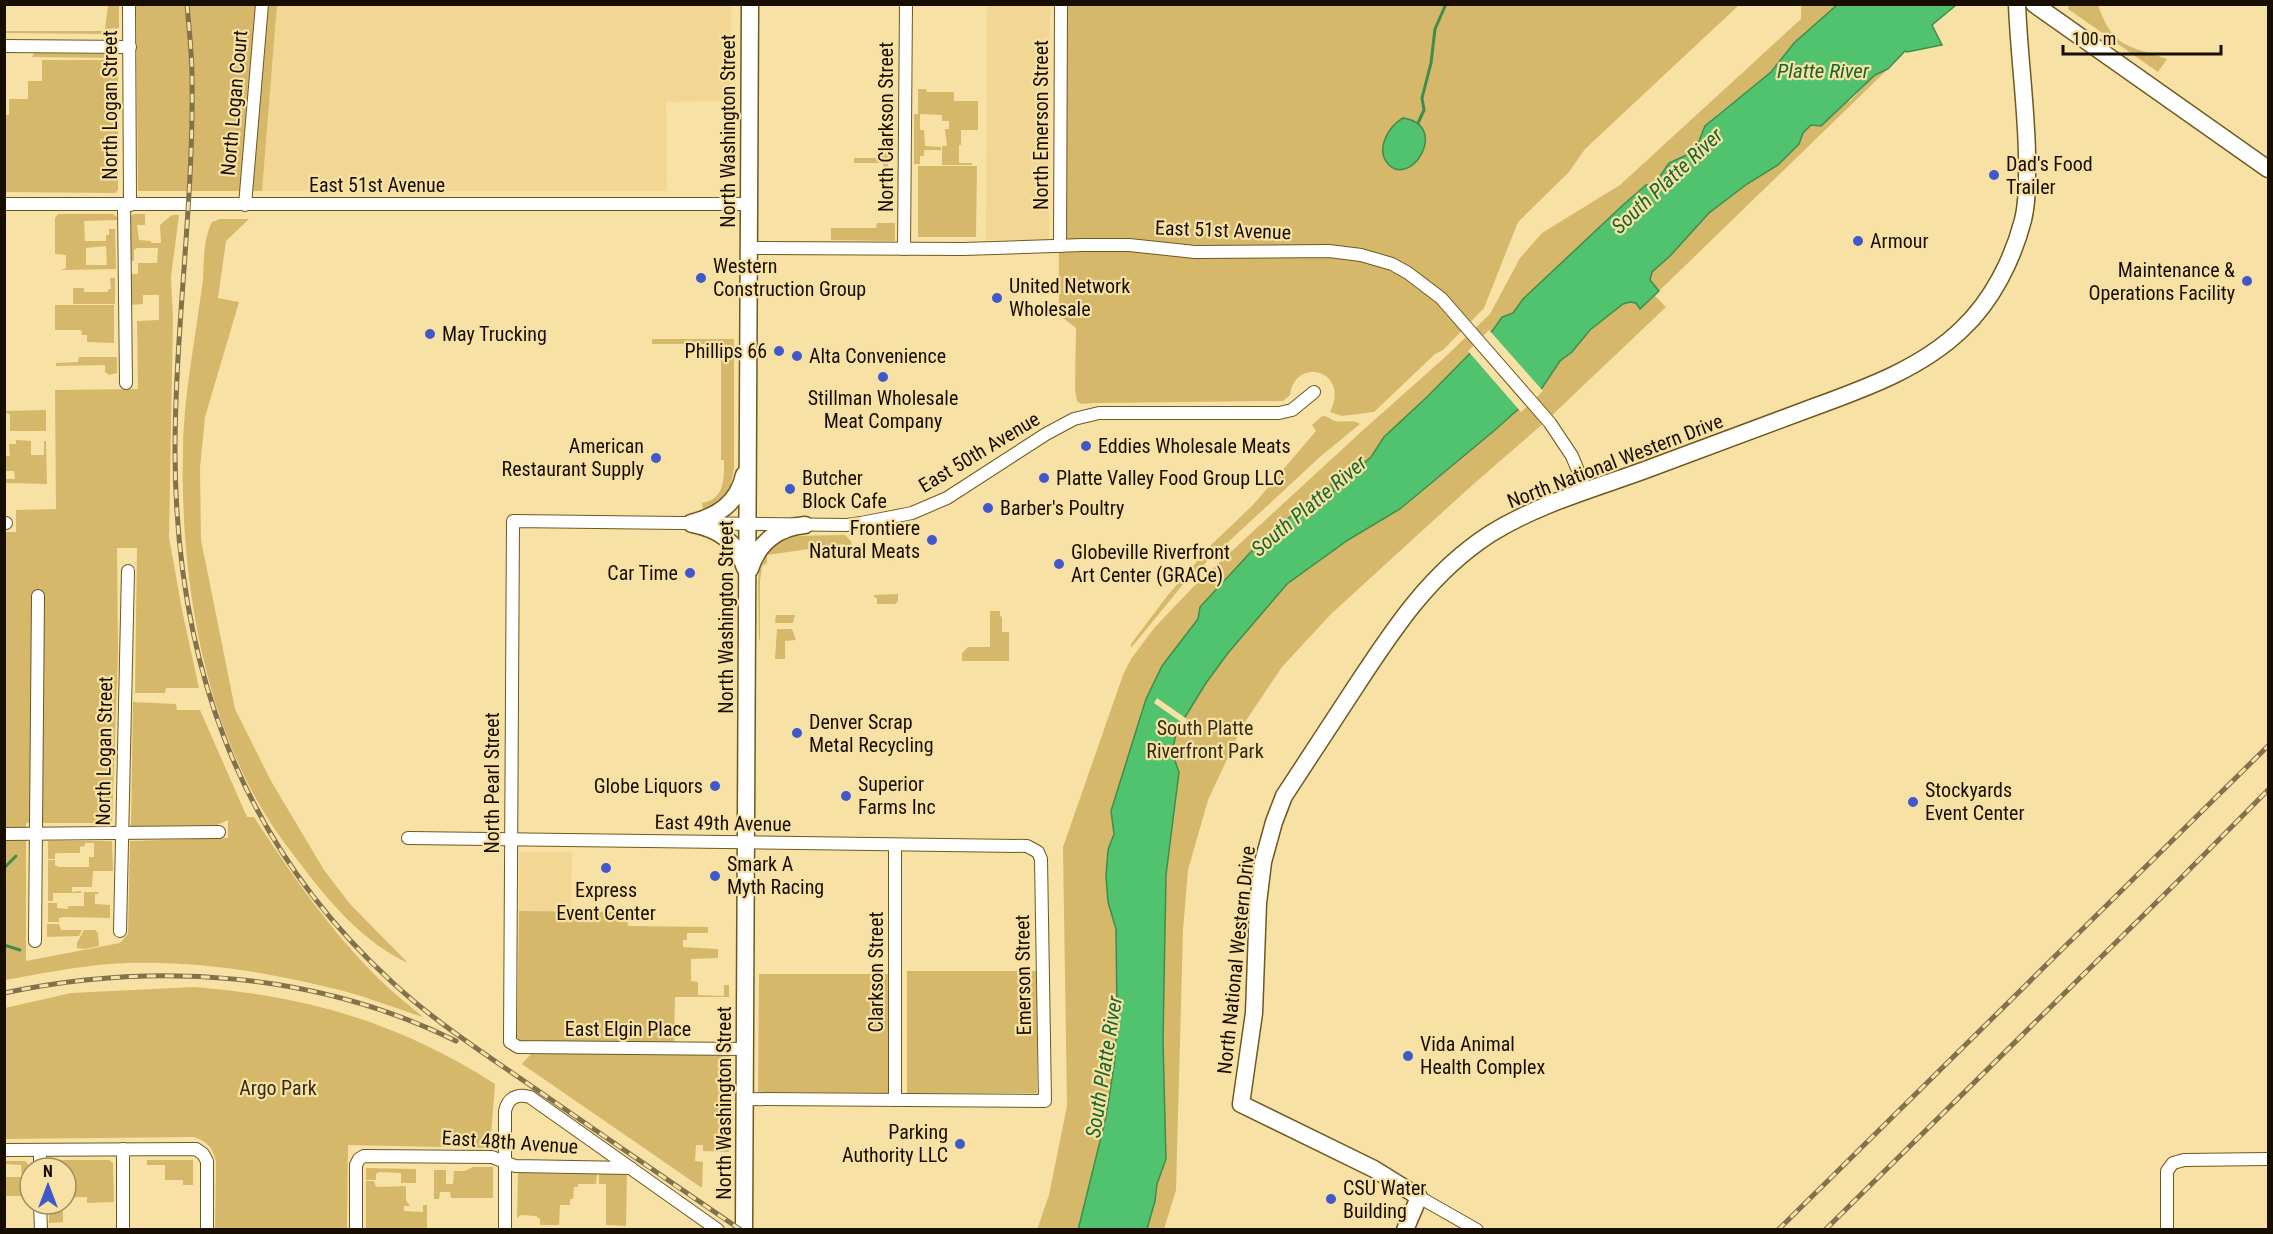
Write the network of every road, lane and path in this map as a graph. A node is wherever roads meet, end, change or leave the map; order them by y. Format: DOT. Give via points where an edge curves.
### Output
graph roads {
  1 [pos="129,4"];
  2 [pos="262,4"];
  3 [pos="750,4"];
  4 [pos="906,4"];
  5 [pos="1061,4"];
  6 [pos="2017,4"];
  7 [pos="2034,4"];
  8 [pos="4,46"];
  9 [pos="130,47"];
  10 [pos="2268,169"];
  11 [pos="4,204"];
  12 [pos="749,204"];
  13 [pos="127,205"];
  14 [pos="245,205"];
  15 [pos="1060,246"];
  16 [pos="749,248"];
  17 [pos="904,249"];
  18 [pos="126,383"];
  19 [pos="1314,392"];
  20 [pos="748,460"];
  21 [pos="1586,490"];
  22 [pos="513,521"];
  23 [pos="691,523"];
  24 [pos="748,524"];
  25 [pos="805,525"];
  26 [pos="128,571"];
  27 [pos="747,579"];
  28 [pos="38,596"];
  29 [pos="219,832"];
  30 [pos="122,833"];
  31 [pos="4,834"];
  32 [pos="36,834"];
  33 [pos="408,838"];
  34 [pos="511,840"];
  35 [pos="746,843"];
  36 [pos="895,844"];
  37 [pos="1036,849"];
  38 [pos="120,931"];
  39 [pos="35,941"];
  40 [pos="511,1045"];
  41 [pos="745,1049"];
  42 [pos="745,1099"];
  43 [pos="895,1100"];
  44 [pos="123,1149"];
  45 [pos="4,1150"];
  46 [pos="40,1150"];
  47 [pos="40,1156"];
  48 [pos="2268,1159"];
  49 [pos="505,1162"];
  50 [pos="631,1168"];
  51 [pos="1419,1197"];
  52 [pos="123,1230"];
  53 [pos="207,1230"];
  54 [pos="356,1230"];
  55 [pos="505,1230"];
  56 [pos="718,1230"];
  57 [pos="744,1230"];
  58 [pos="1405,1230"];
  59 [pos="1477,1230"];
  60 [pos="2167,1230"];
  1 -- 9 [label="street, North Logan Street"];
  2 -- 14 [label="street, North Logan Court"];
  3 -- 12 [label="street, North Washington Street"];
  4 -- 17 [label="street, North Clarkson Street"];
  5 -- 15 [label="street, North Emerson Street"];
  6 -- 21 [label="street, North National Western Drive" via="2026,112 2024,218 2004,271 1977,313 1945,345 1894,375"];
  7 -- 10 [label="street"];
  8 -- 9 [label="street"];
  9 -- 13 [label="street, North Logan Street"];
  11 -- 13 [label="street, East 51st Avenue"];
  12 -- 14 [label="street, East 51st Avenue"];
  12 -- 16 [label="street, North Washington Street"];
  13 -- 14 [label="street, East 51st Avenue"];
  13 -- 18 [label="street, North Logan Street"];
  15 -- 17 [label="street, East 51st Avenue"];
  15 -- 21 [label="street, East 51st Avenue" via="1129,245 1195,252 1329,251 1392,264 1433,291 1460,318 1550,423 1572,456"];
  16 -- 17 [label="street, East 51st Avenue"];
  16 -- 20 [label="street, North Washington Street"];
  19 -- 25 [label="street, East 50th Avenue" via="1292,410 1279,413 1099,412 1074,419 1046,434 948,498 912,513 847,525"];
  20 -- 23 [label="street" via="741,487 728,506"];
  20 -- 24 [label="street, North Washington Street"];
  21 -- 51 [label="street, North National Western Drive" via="1527,514 1491,534 1440,573 1416,600 1284,796 1263,862 1254,1013 1241,1104 1374,1169"];
  22 -- 23 [label="street, East 50th Avenue"];
  22 -- 34 [label="street, North Pearl Street"];
  23 -- 24 [label="street, East 50th Avenue"];
  23 -- 27 [label="street" via="712,529 729,540 741,558"];
  24 -- 25 [label="street, East 50th Avenue"];
  24 -- 27 [label="street, North Washington Street"];
  25 -- 27 [label="street" via="784,529 765,542"];
  26 -- 30 [label="street, North Logan Street"];
  27 -- 35 [label="street, North Washington Street"];
  28 -- 32 [label="street"];
  29 -- 30 [label="street"];
  30 -- 32 [label="street"];
  30 -- 38 [label="street, North Logan Street"];
  31 -- 32 [label="street"];
  32 -- 39 [label="street"];
  33 -- 34 [label="street, East 49th Avenue"];
  34 -- 35 [label="street, East 49th Avenue"];
  34 -- 40 [label="street, North Pearl Street"];
  35 -- 36 [label="street, East 49th Avenue"];
  35 -- 41 [label="street, North Washington Street"];
  36 -- 37 [label="street, East 49th Avenue"];
  36 -- 43 [label="street, Clarkson Street"];
  37 -- 43 [label="street, Emerson Street" via="1041,859 1045,1101"];
  40 -- 41 [label="street, East Elgin Place"];
  41 -- 42 [label="street, North Washington Street"];
  42 -- 43 [label="street"];
  42 -- 57 [label="street, North Washington Street"];
  44 -- 46 [label="street"];
  44 -- 52 [label="street"];
  44 -- 53 [label="street" via="193,1148 203,1154 207,1166"];
  45 -- 46 [label="street"];
  46 -- 47 [label="street"];
  48 -- 60 [label="street" via="2173,1163 2167,1171"];
  49 -- 50 [label="street, East 48th Avenue" via="515,1166"];
  49 -- 50 [label="street" via="506,1106 513,1097 524,1095"];
  49 -- 54 [label="street, East 48th Avenue" via="492,1157 366,1155 356,1165"];
  49 -- 55 [label="street"];
  50 -- 56 [label="street"];
  51 -- 58 [label="street"];
  51 -- 59 [label="street"];
}
